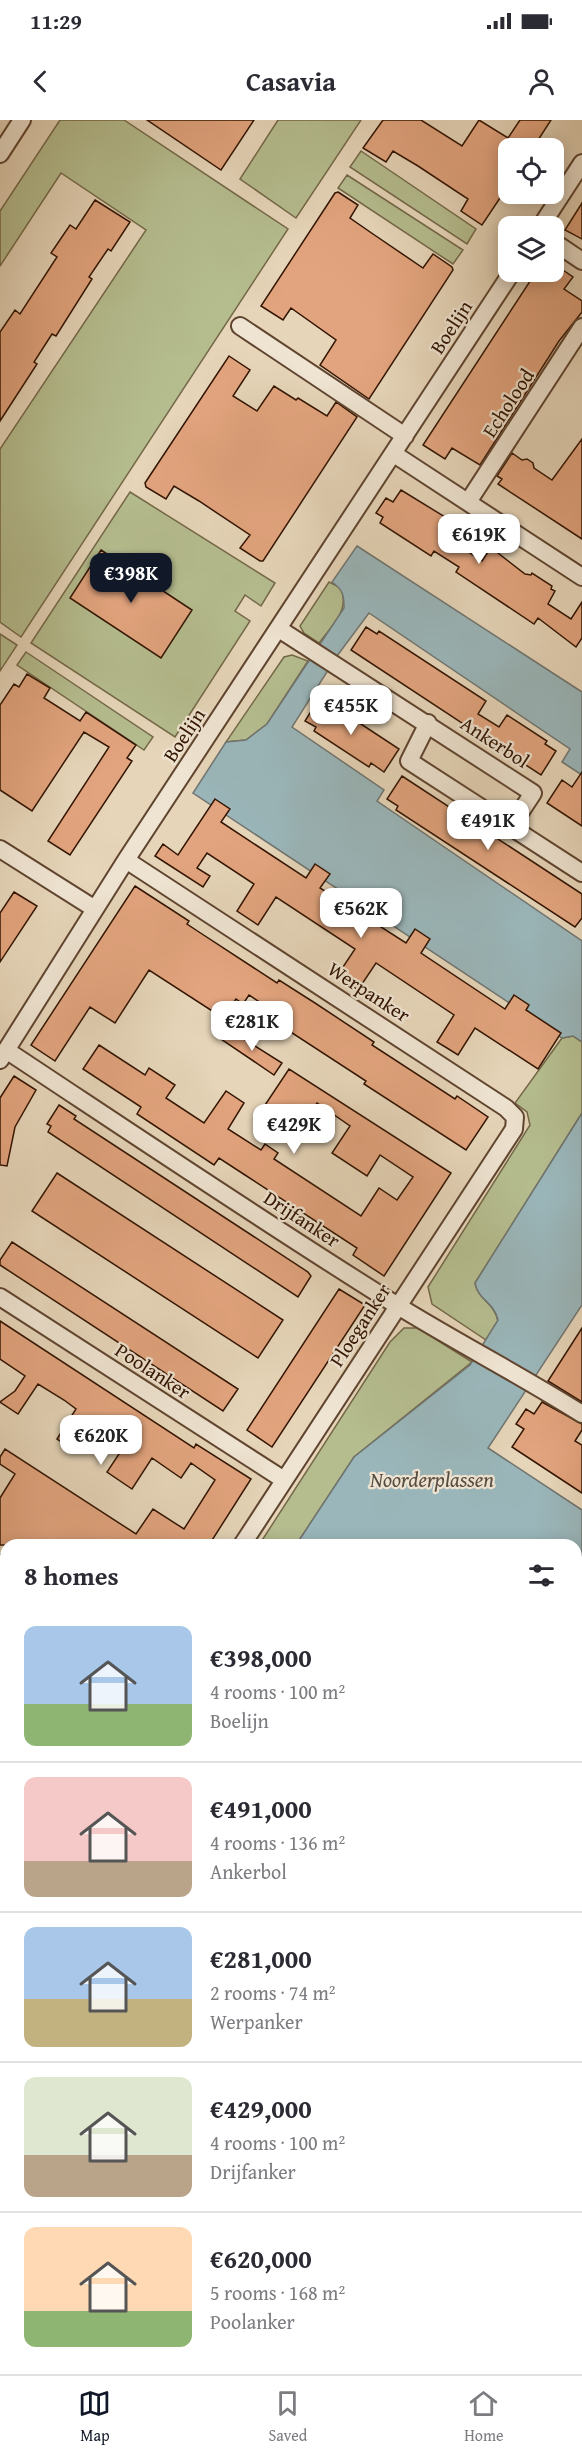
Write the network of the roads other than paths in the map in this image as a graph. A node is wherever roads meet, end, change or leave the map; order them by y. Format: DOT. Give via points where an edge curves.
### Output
graph roads {
  1 [pos="22,120"];
  2 [pos="0,154"];
  3 [pos="582,163"];
  4 [pos="548,216"];
  5 [pos="564,249"];
  6 [pos="582,261"];
  7 [pos="505,282"];
  8 [pos="240,326"];
  9 [pos="582,327"];
  10 [pos="405,436"];
  11 [pos="394,454"];
  12 [pos="468,502"];
  13 [pos="582,577"];
  14 [pos="279,629"];
  15 [pos="428,723"];
  16 [pos="510,828"];
  17 [pos="0,849"];
  18 [pos="126,860"];
  19 [pos="582,873"];
  20 [pos="95,909"];
  21 [pos="3,1055"];
  22 [pos="514,1129"];
  23 [pos="0,1297"];
  24 [pos="398,1306"];
  25 [pos="582,1414"];
  26 [pos="284,1480"];
  27 [pos="246,1539"];
  1 -- 2 [label="street"];
  3 -- 4 [label="street"];
  5 -- 6 [label="street"];
  7 -- 10 [label="street, Boelijn"];
  8 -- 10 [label="street"];
  9 -- 12 [label="street, Echolood"];
  10 -- 11 [label="street, Boelijn"];
  11 -- 12 [label="street"];
  11 -- 14 [label="street, Boelijn"];
  12 -- 13 [label="street"];
  14 -- 15 [label="street, Ankerbol"];
  14 -- 18 [label="street, Boelijn"];
  15 -- 16 [label="street" via="409,761"];
  15 -- 16 [label="street, Ankerbol" via="534,793"];
  16 -- 19 [label="street"];
  17 -- 20 [label="street"];
  18 -- 20 [label="street, Boelijn"];
  18 -- 22 [label="street, Werpanker" via="506,1108 515,1117"];
  20 -- 21 [label="street, Boelijn"];
  21 -- 24 [label="street, Drijfanker"];
  22 -- 24 [label="street, Ploeganker"];
  23 -- 26 [label="street, Poolanker"];
  24 -- 25 [label="street, Drijfanker"];
  24 -- 26 [label="street, Ploeganker"];
  26 -- 27 [label="street, Ploeganker"];
}
